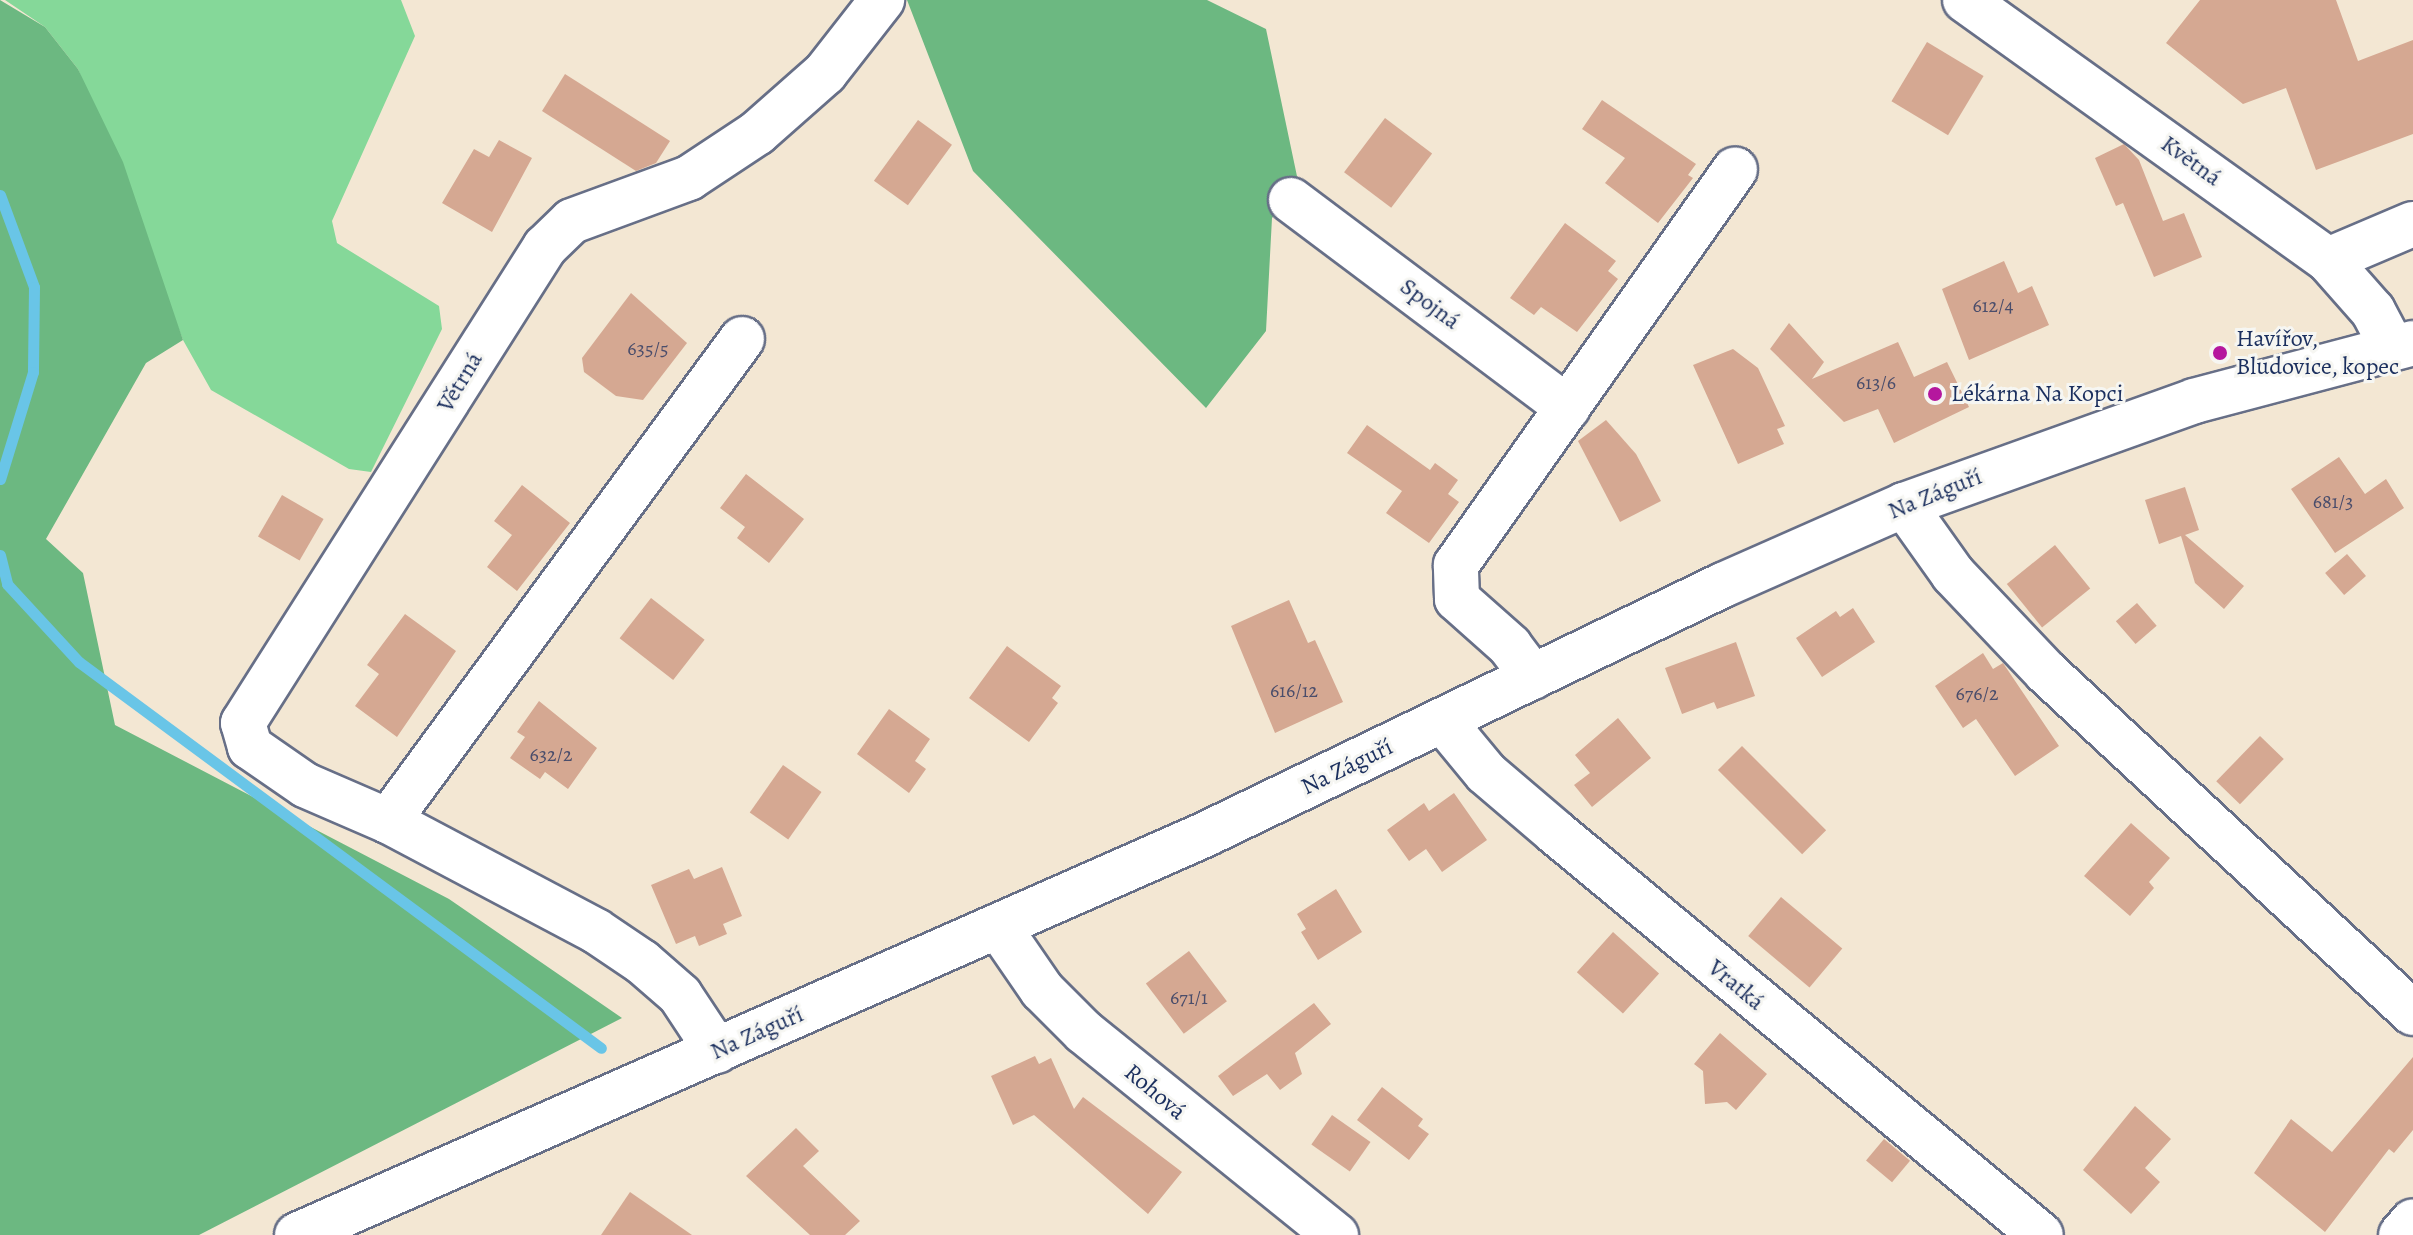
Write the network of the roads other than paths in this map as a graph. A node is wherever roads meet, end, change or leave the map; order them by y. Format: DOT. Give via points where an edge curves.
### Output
graph roads {
  1 [pos="882,0"];
  2 [pos="1965,0"];
  3 [pos="1735,170"];
  4 [pos="1291,200"];
  5 [pos="2413,224"];
  6 [pos="2328,260"];
  7 [pos="742,339"];
  8 [pos="2402,345"];
  9 [pos="1568,408"];
  10 [pos="1904,505"];
  11 [pos="1533,677"];
  12 [pos="1443,721"];
  13 [pos="388,821"];
  14 [pos="998,926"];
  15 [pos="2413,1013"];
  16 [pos="717,1051"];
  17 [pos="2413,1221"];
  18 [pos="297,1235"];
  19 [pos="1336,1235"];
  20 [pos="2041,1235"];
  21 [pos="2401,1235"];
  1 -- 13 [label="street, Větrná" via="825,73 746,141 659,192 572,221 545,247 252,706 243,730 250,747 305,785"];
  2 -- 6 [label="street, Květná"];
  3 -- 9 [label="street"];
  4 -- 9 [label="street, Spojná"];
  5 -- 6 [label="street"];
  6 -- 8 [label="street, Květná"];
  7 -- 13 [label="street"];
  8 -- 10 [label="street, Na Záguří" via="2168,409"];
  9 -- 11 [label="street" via="1456,565 1457,599 1510,646"];
  10 -- 11 [label="street, Na Záguří"];
  10 -- 15 [label="street" via="1953,574 2046,672"];
  11 -- 12 [label="street, Na Záguří"];
  12 -- 14 [label="street, Na Záguří"];
  12 -- 20 [label="street, Vratká" via="1459,746 1543,823"];
  13 -- 16 [label="street, Větrná" via="596,931 642,962 680,995"];
  14 -- 16 [label="street, Na Záguří"];
  14 -- 19 [label="street, Rohová" via="1042,990 1084,1032"];
  16 -- 18 [label="street, Na Záguří"];
  17 -- 21 [label="street"];
}
